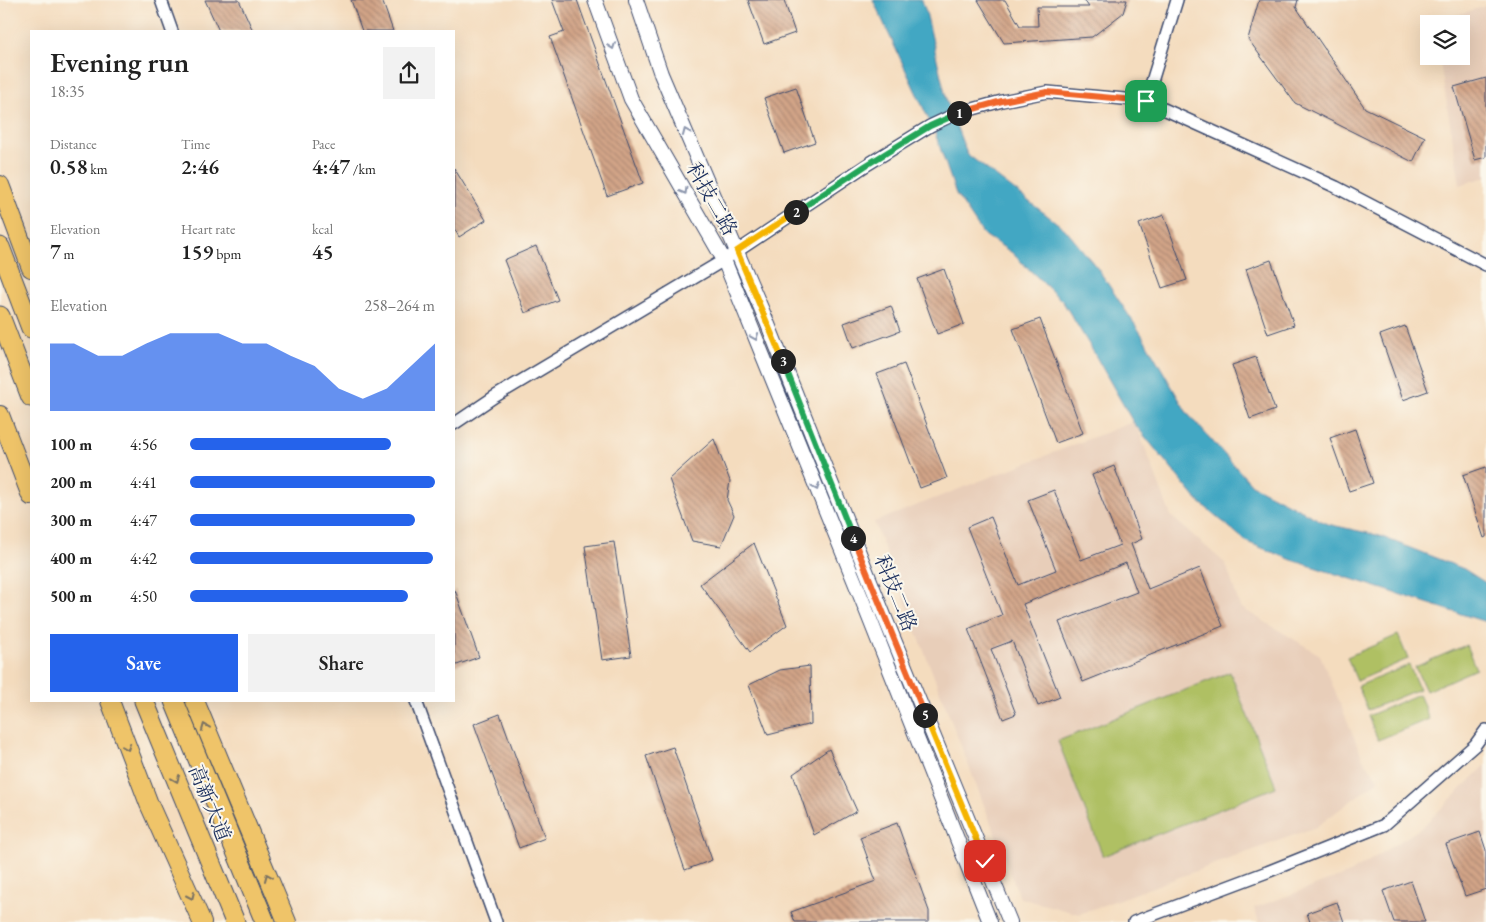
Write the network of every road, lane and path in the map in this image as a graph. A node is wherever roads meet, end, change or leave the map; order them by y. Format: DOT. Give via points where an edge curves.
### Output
graph roads {
  1 [pos="161,0"];
  2 [pos="595,0"];
  3 [pos="636,0"];
  4 [pos="1177,0"];
  5 [pos="172,30"];
  6 [pos="1146,101"];
  7 [pos="0,186"];
  8 [pos="0,247"];
  9 [pos="737,251"];
  10 [pos="724,260"];
  11 [pos="30,265"];
  12 [pos="1486,265"];
  13 [pos="0,316"];
  14 [pos="30,325"];
  15 [pos="30,394"];
  16 [pos="0,415"];
  17 [pos="455,423"];
  18 [pos="30,493"];
  19 [pos="110,702"];
  20 [pos="144,702"];
  21 [pos="174,702"];
  22 [pos="195,702"];
  23 [pos="416,702"];
  24 [pos="1486,730"];
  25 [pos="202,922"];
  26 [pos="234,922"];
  27 [pos="265,922"];
  28 [pos="287,922"];
  29 [pos="496,922"];
  30 [pos="990,922"];
  31 [pos="1010,922"];
  32 [pos="1134,922"];
  1 -- 5 [label="street"];
  2 -- 10 [label="street, 科技二路, one-way" via="631,99"];
  9 -- 3 [label="street, 科技二路, one-way" via="662,74"];
  4 -- 6 [label="street"];
  6 -- 9 [label="street" via="1047,92 955,114 865,166"];
  6 -- 12 [label="street" via="1336,187"];
  7 -- 11 [label="main road"];
  8 -- 14 [label="highway"];
  9 -- 10 [label="street"];
  9 -- 31 [label="street, 科技二路"];
  10 -- 17 [label="street"];
  10 -- 30 [label="street, 科技二路, one-way"];
  13 -- 15 [label="highway"];
  16 -- 18 [label="main road"];
  19 -- 25 [label="main road, one-way" via="150,804"];
  20 -- 26 [label="highway, 高新大道, one-way"];
  21 -- 27 [label="highway, 高新大道"];
  28 -- 22 [label="main road, one-way"];
  23 -- 29 [label="street"];
  24 -- 32 [label="street" via="1475,745 1384,825"];
}
